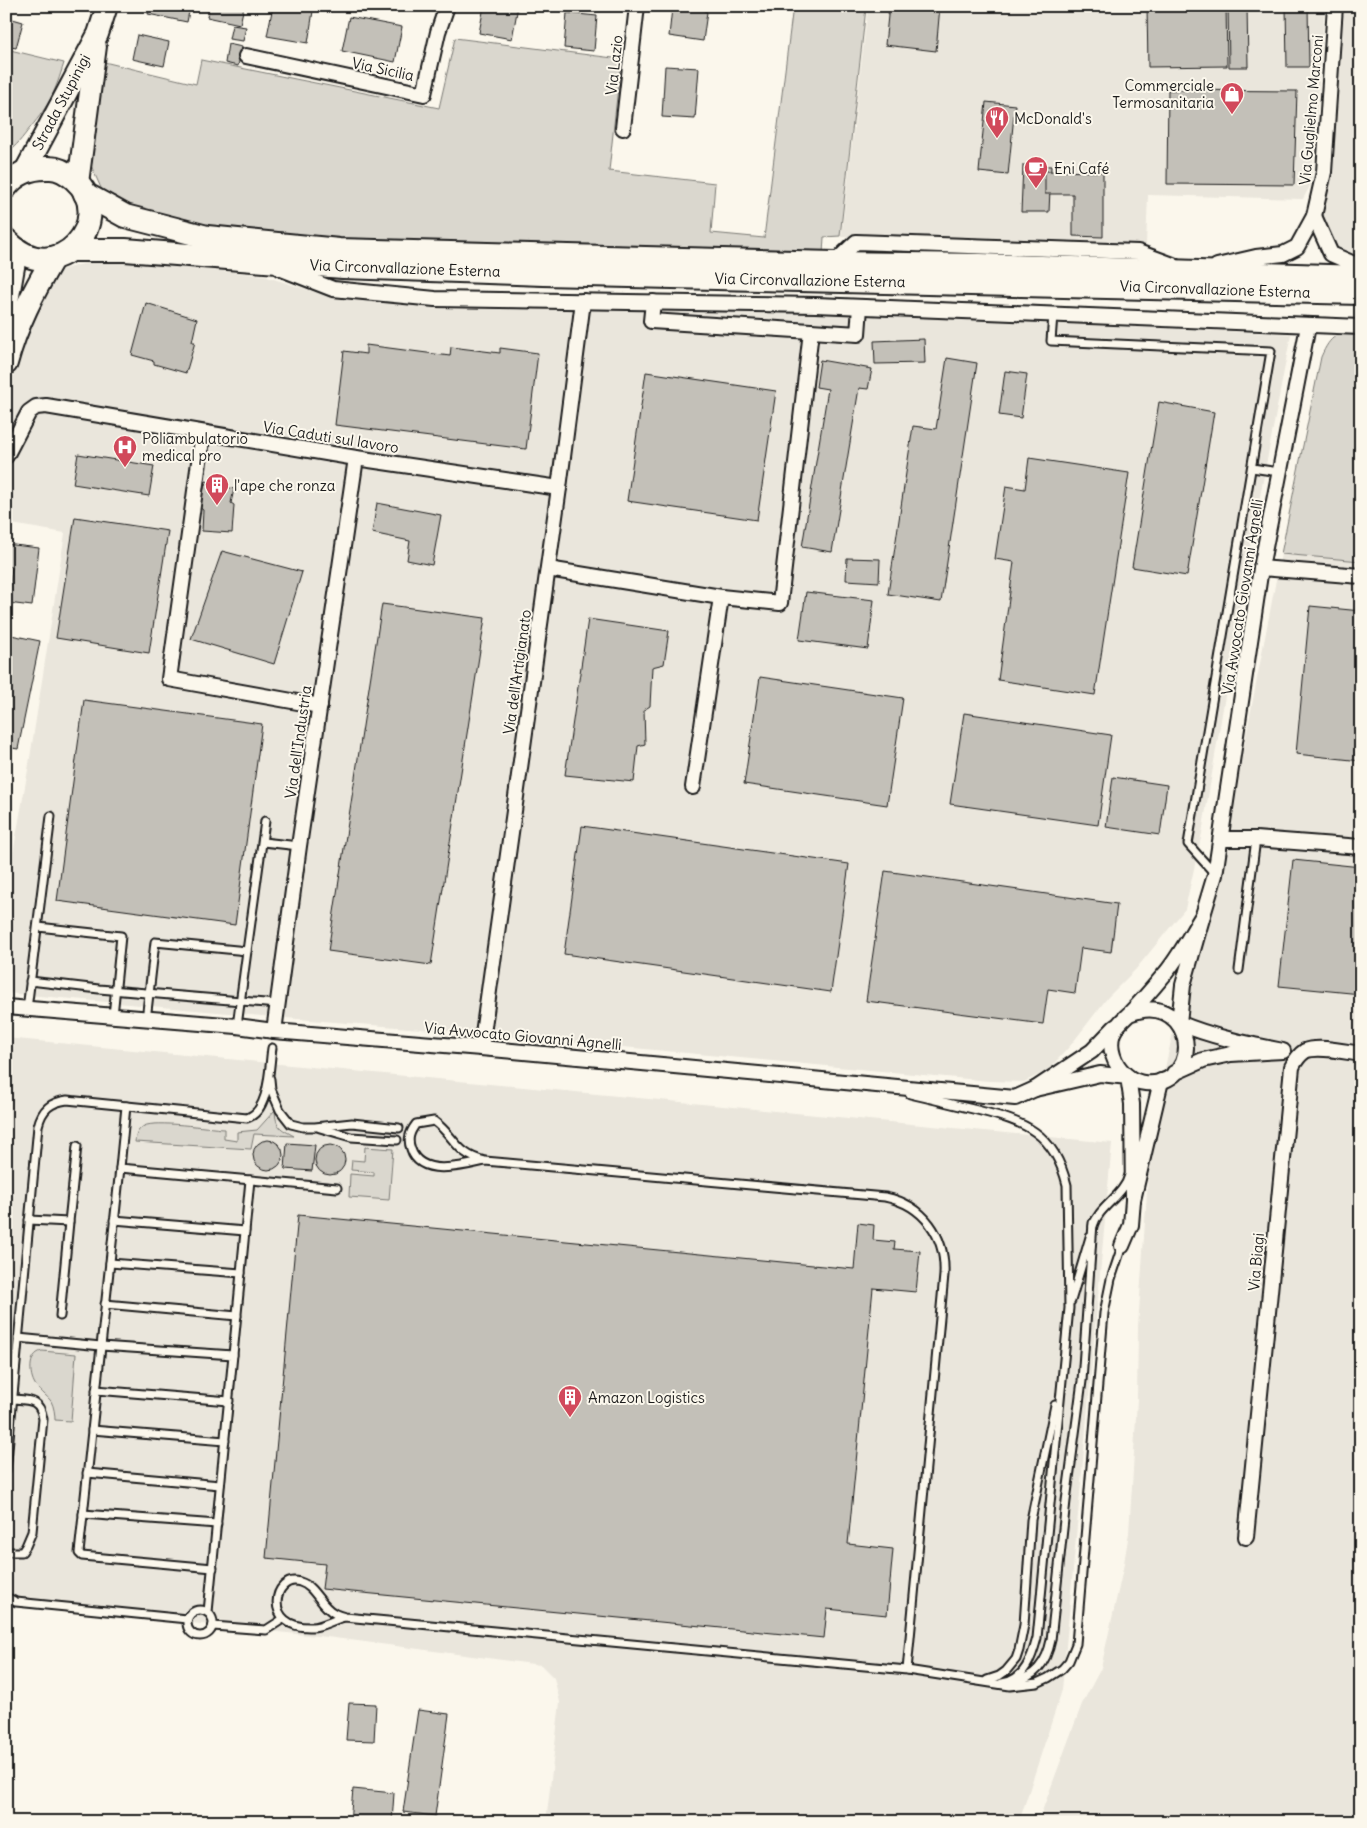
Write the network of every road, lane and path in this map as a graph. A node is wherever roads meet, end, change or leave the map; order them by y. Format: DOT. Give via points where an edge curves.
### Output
graph roads {
  1 [pos="107,6"];
  2 [pos="447,6"];
  3 [pos="637,6"];
  4 [pos="1335,6"];
  5 [pos="98,34"];
  6 [pos="246,56"];
  7 [pos="623,128"];
  8 [pos="12,179"];
  9 [pos="82,188"];
  10 [pos="1314,216"];
  11 [pos="11,245"];
  12 [pos="62,254"];
  13 [pos="1284,254"];
  14 [pos="259,261"];
  15 [pos="1361,267"];
  16 [pos="1191,272"];
  17 [pos="1361,277"];
  18 [pos="1361,293"];
  19 [pos="582,300"];
  20 [pos="653,302"];
  21 [pos="6,307"];
  22 [pos="860,307"];
  23 [pos="1053,315"];
  24 [pos="1308,326"];
  25 [pos="1361,327"];
  26 [pos="811,331"];
  27 [pos="6,363"];
  28 [pos="203,433"];
  29 [pos="6,456"];
  30 [pos="356,458"];
  31 [pos="1252,468"];
  32 [pos="1279,472"];
  33 [pos="559,488"];
  34 [pos="1261,568"];
  35 [pos="548,569"];
  36 [pos="1361,576"];
  37 [pos="722,597"];
  38 [pos="320,706"];
  39 [pos="693,787"];
  40 [pos="52,816"];
  41 [pos="265,821"];
  42 [pos="1221,839"];
  43 [pos="1256,839"];
  44 [pos="263,842"];
  45 [pos="299,846"];
  46 [pos="1361,846"];
  47 [pos="1215,875"];
  48 [pos="1203,915"];
  49 [pos="38,927"];
  50 [pos="247,951"];
  51 [pos="1239,970"];
  52 [pos="30,982"];
  53 [pos="116,990"];
  54 [pos="149,993"];
  55 [pos="240,1001"];
  56 [pos="277,1004"];
  57 [pos="6,1007"];
  58 [pos="27,1009"];
  59 [pos="113,1016"];
  60 [pos="1124,1018"];
  61 [pos="146,1020"];
  62 [pos="1179,1023"];
  63 [pos="237,1026"];
  64 [pos="274,1031"];
  65 [pos="272,1048"];
  66 [pos="481,1048"];
  67 [pos="1282,1051"];
  68 [pos="1305,1052"];
  69 [pos="1361,1054"];
  70 [pos="270,1064"];
  71 [pos="1174,1073"];
  72 [pos="1128,1077"];
  73 [pos="1161,1081"];
  74 [pos="873,1084"];
  75 [pos="1035,1089"];
  76 [pos="126,1106"];
  77 [pos="315,1127"];
  78 [pos="399,1128"];
  79 [pos="397,1140"];
  80 [pos="77,1146"];
  81 [pos="1133,1156"];
  82 [pos="485,1162"];
  83 [pos="120,1168"];
  84 [pos="250,1180"];
  85 [pos="337,1188"];
  86 [pos="1133,1200"];
  87 [pos="29,1220"];
  88 [pos="114,1220"];
  89 [pos="69,1222"];
  90 [pos="1094,1223"];
  91 [pos="245,1231"];
  92 [pos="1122,1246"];
  93 [pos="110,1263"];
  94 [pos="241,1273"];
  95 [pos="105,1304"];
  96 [pos="1069,1308"];
  97 [pos="60,1316"];
  98 [pos="236,1316"];
  99 [pos="18,1338"];
  100 [pos="101,1346"];
  101 [pos="233,1355"];
  102 [pos="1063,1368"];
  103 [pos="96,1390"];
  104 [pos="13,1399"];
  105 [pos="229,1401"];
  106 [pos="92,1430"];
  107 [pos="225,1442"];
  108 [pos="6,1471"];
  109 [pos="87,1473"];
  110 [pos="220,1484"];
  111 [pos="83,1514"];
  112 [pos="217,1524"];
  113 [pos="1246,1537"];
  114 [pos="6,1552"];
  115 [pos="213,1568"];
  116 [pos="6,1597"];
  117 [pos="208,1612"];
  118 [pos="345,1617"];
  119 [pos="187,1619"];
  120 [pos="283,1619"];
  121 [pos="213,1626"];
  122 [pos="907,1670"];
  123 [pos="982,1681"];
  124 [pos="1008,1682"];
  125 [pos="999,1683"];
  1 -- 5 [label="street, Strada Stupinigi"];
  2 -- 6 [label="street, Via Sicilia" via="424,94"];
  3 -- 7 [label="street, Via Lazio"];
  4 -- 10 [label="street, Via Guglielmo Marconi" via="1324,172"];
  5 -- 8 [label="street, Strada Stupinigi"];
  5 -- 9 [label="street, Strada Stupinigi"];
  8 -- 9 [label="main road, Via Circonvallazione Esterna" via="39,167 54,168 67,174"];
  9 -- 12 [label="main road" via="89,209 88,224 82,238"];
  9 -- 16 [label="main road, Via Circonvallazione Esterna" via="125,216 207,237 330,249"];
  10 -- 13 [label="street, Via Guglielmo Marconi" via="1297,247"];
  10 -- 15 [label="street" via="1331,254"];
  11 -- 12 [label="main road, Via Circonvallazione Esterna" via="34,258"];
  11 -- 21 [label="main road"];
  12 -- 14 [label="main road, Via Circonvallazione Esterna" via="125,250"];
  12 -- 27 [label="main road" via="30,298"];
  13 -- 16 [label="street, Via Circonvallazione Esterna"];
  14 -- 18 [label="main road, Via Circonvallazione Esterna" via="534,273"];
  14 -- 19 [label="street, Via Circonvallazione Esterna" via="333,289 435,299"];
  16 -- 17 [label="main road, Via Circonvallazione Esterna"];
  19 -- 20 [label="street, Via Circonvallazione Esterna"];
  19 -- 33 [label="street, Via dell'Artigianato"];
  20 -- 22 [label="street, Via Circonvallazione Esterna"];
  20 -- 26 [label="street, Via Circonvallazione Esterna" via="651,321"];
  22 -- 23 [label="street, Via Circonvallazione Esterna"];
  22 -- 26 [label="street, Via Circonvallazione Esterna" via="858,334"];
  23 -- 24 [label="street, Via Circonvallazione Esterna"];
  23 -- 31 [label="lane" via="1052,340 1271,351"];
  24 -- 25 [label="street, Via Circonvallazione Esterna"];
  24 -- 32 [label="street, Via Avvocato Giovanni Agnelli"];
  26 -- 37 [label="street" via="780,603"];
  28 -- 29 [label="street, Via Caduti sul lavoro" via="46,406 29,412"];
  28 -- 30 [label="street, Via Caduti sul lavoro"];
  28 -- 38 [label="street" via="169,679"];
  30 -- 33 [label="street, Via Caduti sul lavoro"];
  30 -- 38 [label="street, Via dell'Industria"];
  31 -- 32 [label="lane"];
  31 -- 47 [label="lane" via="1188,844"];
  32 -- 34 [label="street, Via Avvocato Giovanni Agnelli"];
  33 -- 35 [label="street, Via dell'Artigianato"];
  34 -- 36 [label="street"];
  34 -- 42 [label="street, Via Avvocato Giovanni Agnelli"];
  35 -- 37 [label="street"];
  35 -- 66 [label="street, Via dell'Artigianato"];
  37 -- 39 [label="street"];
  38 -- 45 [label="street, Via dell'Industria"];
  40 -- 49 [label="lane"];
  41 -- 44 [label="lane"];
  42 -- 43 [label="street"];
  42 -- 47 [label="street, Via Avvocato Giovanni Agnelli"];
  43 -- 46 [label="street"];
  43 -- 51 [label="lane"];
  44 -- 45 [label="lane"];
  44 -- 50 [label="lane"];
  45 -- 56 [label="street, Via dell'Industria"];
  47 -- 48 [label="street, Via Avvocato Giovanni Agnelli"];
  48 -- 60 [label="street" via="1165,974"];
  48 -- 62 [label="street, Via Avvocato Giovanni Agnelli" via="1183,986"];
  49 -- 52 [label="lane"];
  49 -- 53 [label="lane" via="121,936"];
  50 -- 54 [label="lane" via="155,942"];
  50 -- 55 [label="lane"];
  52 -- 53 [label="lane"];
  52 -- 58 [label="lane"];
  53 -- 54 [label="lane"];
  53 -- 59 [label="lane"];
  54 -- 55 [label="lane"];
  54 -- 61 [label="lane"];
  55 -- 56 [label="lane"];
  55 -- 63 [label="lane"];
  56 -- 64 [label="street, Via dell'Industria"];
  57 -- 58 [label="street, Via Avvocato Giovanni Agnelli"];
  58 -- 59 [label="street, Via Avvocato Giovanni Agnelli"];
  59 -- 61 [label="street, Via Avvocato Giovanni Agnelli"];
  60 -- 62 [label="street" via="1145,1009 1161,1010"];
  60 -- 72 [label="street" via="1113,1033 1113,1058"];
  60 -- 75 [label="street" via="1092,1051"];
  61 -- 63 [label="street, Via Avvocato Giovanni Agnelli"];
  62 -- 67 [label="street" via="1230,1041"];
  62 -- 71 [label="street" via="1186,1049"];
  63 -- 64 [label="street, Via Avvocato Giovanni Agnelli"];
  64 -- 66 [label="street, Via Avvocato Giovanni Agnelli"];
  65 -- 70 [label="lane"];
  66 -- 74 [label="street, Via Avvocato Giovanni Agnelli"];
  67 -- 68 [label="street"];
  67 -- 71 [label="street" via="1231,1054 1203,1060"];
  68 -- 69 [label="street" via="1315,1048"];
  68 -- 113 [label="street, Via Biagi" via="1292,1066 1290,1076"];
  70 -- 76 [label="lane" via="264,1100 260,1108 247,1118"];
  70 -- 77 [label="lane" via="271,1089 280,1110 291,1124"];
  71 -- 73 [label="street"];
  72 -- 73 [label="street" via="1150,1084"];
  72 -- 75 [label="street" via="1100,1074"];
  72 -- 81 [label="street"];
  73 -- 86 [label="street"];
  74 -- 75 [label="street, Via Avvocato Giovanni Agnelli" via="1015,1098"];
  74 -- 96 [label="lane" via="1011,1119 1030,1128 1047,1142 1063,1168 1067,1185"];
  76 -- 83 [label="lane"];
  76 -- 87 [label="lane" via="67,1100 51,1104 44,1110 38,1126"];
  77 -- 78 [label="lane" via="352,1123"];
  77 -- 79 [label="lane" via="351,1137"];
  80 -- 89 [label="lane"];
  81 -- 86 [label="street"];
  81 -- 90 [label="lane" via="1129,1178"];
  82 -- 82 [label="lane" via="461,1150 434,1120 416,1124 411,1131 411,1150 424,1165 460,1167"];
  82 -- 122 [label="lane" via="885,1197 907,1205 932,1227 944,1255 944,1275"];
  83 -- 84 [label="lane"];
  83 -- 88 [label="lane"];
  84 -- 85 [label="lane"];
  84 -- 91 [label="lane"];
  86 -- 92 [label="street" via="1130,1225"];
  87 -- 89 [label="lane"];
  87 -- 99 [label="lane"];
  88 -- 91 [label="lane"];
  88 -- 93 [label="lane"];
  89 -- 97 [label="lane"];
  90 -- 96 [label="lane"];
  90 -- 124 [label="lane" via="1082,1381 1052,1640 1049,1653 1039,1668 1026,1677"];
  91 -- 94 [label="lane"];
  92 -- 125 [label="lane" via="1104,1313 1076,1644 1069,1661 1048,1678 1023,1686"];
  93 -- 94 [label="lane"];
  93 -- 95 [label="lane"];
  94 -- 98 [label="lane"];
  95 -- 98 [label="lane"];
  95 -- 100 [label="lane"];
  96 -- 102 [label="lane"];
  98 -- 101 [label="lane"];
  99 -- 100 [label="lane"];
  99 -- 104 [label="lane"];
  100 -- 101 [label="lane"];
  100 -- 103 [label="lane"];
  101 -- 105 [label="lane"];
  102 -- 123 [label="lane" via="1031,1520 1024,1625 1019,1650 1016,1659 1002,1674"];
  102 -- 124 [label="lane" via="1037,1638 1022,1673"];
  103 -- 105 [label="lane"];
  103 -- 106 [label="lane"];
  104 -- 108 [label="lane"];
  104 -- 114 [label="lane" via="35,1402 42,1411 43,1419 32,1532 22,1552"];
  105 -- 107 [label="lane"];
  106 -- 107 [label="lane"];
  106 -- 109 [label="lane"];
  107 -- 110 [label="lane"];
  109 -- 110 [label="lane"];
  109 -- 111 [label="lane"];
  110 -- 112 [label="lane"];
  111 -- 112 [label="lane"];
  111 -- 115 [label="lane" via="79,1553 82,1556"];
  112 -- 115 [label="lane"];
  115 -- 117 [label="lane"];
  116 -- 119 [label="lane" via="16,1602"];
  117 -- 119 [label="lane" via="198,1610"];
  117 -- 121 [label="lane"];
  118 -- 120 [label="lane" via="315,1627 293,1625"];
  118 -- 120 [label="lane" via="334,1614 308,1587 293,1581 286,1583 278,1593 277,1605"];
  118 -- 122 [label="lane"];
  119 -- 121 [label="lane" via="190,1631 196,1636 205,1635"];
  120 -- 121 [label="lane" via="266,1630"];
  122 -- 123 [label="lane"];
  123 -- 125 [label="lane"];
  124 -- 125 [label="lane"];
}
